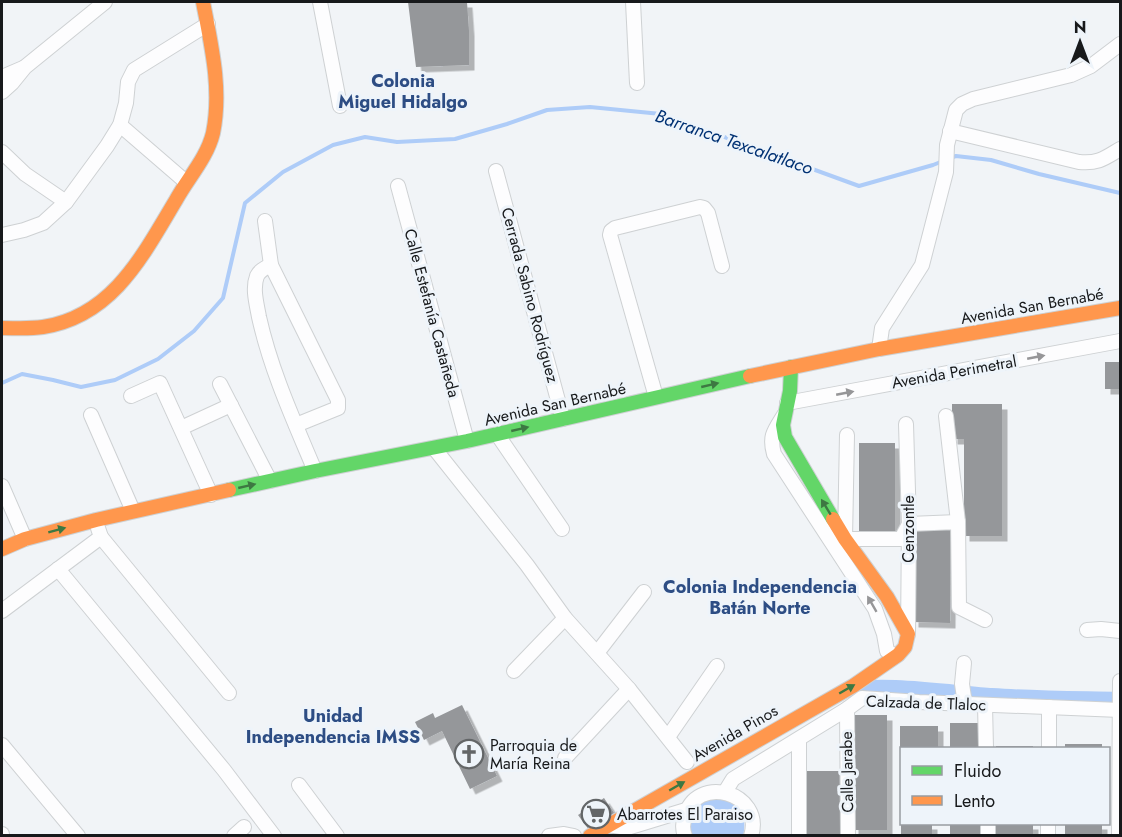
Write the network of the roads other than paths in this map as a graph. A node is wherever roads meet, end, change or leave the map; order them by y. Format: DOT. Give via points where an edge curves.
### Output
graph roads {
  1 [pos="105,2"];
  2 [pos="203,2"];
  3 [pos="320,2"];
  4 [pos="633,2"];
  5 [pos="208,24"];
  6 [pos="1120,44"];
  7 [pos="25,67"];
  8 [pos="2,77"];
  9 [pos="637,83"];
  10 [pos="2,92"];
  11 [pos="340,106"];
  12 [pos="120,125"];
  13 [pos="950,130"];
  14 [pos="1120,149"];
  15 [pos="2,152"];
  16 [pos="496,171"];
  17 [pos="186,182"];
  18 [pos="398,186"];
  19 [pos="66,202"];
  20 [pos="265,221"];
  21 [pos="2,235"];
  22 [pos="271,265"];
  23 [pos="722,266"];
  24 [pos="1120,308"];
  25 [pos="2,328"];
  26 [pos="1120,341"];
  27 [pos="879,349"];
  28 [pos="791,367"];
  29 [pos="220,384"];
  30 [pos="131,396"];
  31 [pos="656,397"];
  32 [pos="231,405"];
  33 [pos="786,409"];
  34 [pos="91,415"];
  35 [pos="946,416"];
  36 [pos="563,419"];
  37 [pos="906,424"];
  38 [pos="296,425"];
  39 [pos="181,428"];
  40 [pos="497,434"];
  41 [pos="847,435"];
  42 [pos="467,441"];
  43 [pos="434,448"];
  44 [pos="315,471"];
  45 [pos="270,481"];
  46 [pos="2,486"];
  47 [pos="211,495"];
  48 [pos="133,511"];
  49 [pos="96,520"];
  50 [pos="958,522"];
  51 [pos="909,524"];
  52 [pos="562,529"];
  53 [pos="101,537"];
  54 [pos="25,539"];
  55 [pos="845,539"];
  56 [pos="2,549"];
  57 [pos="58,569"];
  58 [pos="644,592"];
  59 [pos="2,611"];
  60 [pos="565,618"];
  61 [pos="985,620"];
  62 [pos="1087,630"];
  63 [pos="1120,631"];
  64 [pos="908,634"];
  65 [pos="597,653"];
  66 [pos="895,656"];
  67 [pos="964,663"];
  68 [pos="717,666"];
  69 [pos="514,671"];
  70 [pos="1120,681"];
  71 [pos="629,689"];
  72 [pos="229,693"];
  73 [pos="965,703"];
  74 [pos="986,705"];
  75 [pos="1049,707"];
  76 [pos="847,709"];
  77 [pos="1120,710"];
  78 [pos="668,737"];
  79 [pos="799,739"];
  80 [pos="2,745"];
  81 [pos="986,747"];
  82 [pos="1049,747"];
  83 [pos="565,759"];
  84 [pos="687,762"];
  85 [pos="299,785"];
  86 [pos="725,792"];
  87 [pos="686,810"];
  88 [pos="608,825"];
  89 [pos="78,836"];
  90 [pos="274,836"];
  91 [pos="337,836"];
  92 [pos="549,836"];
  93 [pos="574,836"];
  94 [pos="590,836"];
  95 [pos="685,836"];
  96 [pos="751,836"];
  97 [pos="799,836"];
  98 [pos="848,836"];
  99 [pos="1119,836"];
  1 -- 7 [label="street"];
  2 -- 5 [label="main road"];
  3 -- 11 [label="street"];
  4 -- 9 [label="street"];
  5 -- 12 [label="street" via="134,70"];
  5 -- 17 [label="main road" via="217,89 212,135 206,153"];
  6 -- 13 [label="street" via="1091,66 1071,75 962,104"];
  7 -- 8 [label="street"];
  7 -- 10 [label="street"];
  12 -- 17 [label="street"];
  12 -- 19 [label="street"];
  13 -- 14 [label="street" via="1080,162 1092,163"];
  13 -- 27 [label="street" via="946,172 922,265 882,328"];
  15 -- 19 [label="street"];
  16 -- 36 [label="street, Cerrada Sabino Rodríguez"];
  17 -- 25 [label="main road" via="121,284 98,305 70,320"];
  18 -- 42 [label="street, Calle Estefanía Castañeda"];
  19 -- 21 [label="street" via="43,223"];
  20 -- 22 [label="street"];
  22 -- 38 [label="street" via="258,274 256,303 274,371"];
  22 -- 38 [label="street" via="338,400 338,408"];
  23 -- 31 [label="street" via="704,208 611,231"];
  24 -- 27 [label="main road, Avenida San Bernabé"];
  33 -- 26 [label="street, Avenida Perimetral, one-way"];
  27 -- 28 [label="main road, Avenida San Bernabé"];
  31 -- 28 [label="main road, Avenida San Bernabé, one-way"];
  28 -- 33 [label="main road"];
  29 -- 32 [label="street"];
  30 -- 39 [label="street" via="159,383"];
  31 -- 36 [label="main road, Avenida San Bernabé"];
  32 -- 39 [label="street"];
  32 -- 45 [label="street"];
  55 -- 33 [label="main road, one-way" via="785,437"];
  66 -- 33 [label="street, one-way" via="887,651 875,609 774,454 771,443"];
  34 -- 48 [label="street"];
  35 -- 50 [label="street"];
  40 -- 36 [label="main road, Avenida San Bernabé, one-way"];
  37 -- 51 [label="street, Cenzontle"];
  38 -- 44 [label="street"];
  39 -- 47 [label="street"];
  40 -- 42 [label="main road, Avenida San Bernabé"];
  40 -- 52 [label="street"];
  41 -- 55 [label="street"];
  42 -- 43 [label="main road, Avenida San Bernabé"];
  43 -- 44 [label="main road, Avenida San Bernabé"];
  43 -- 60 [label="street"];
  44 -- 45 [label="main road, Avenida San Bernabé"];
  47 -- 45 [label="main road, Avenida San Bernabé, one-way"];
  46 -- 54 [label="street"];
  47 -- 48 [label="main road, Avenida San Bernabé"];
  48 -- 49 [label="main road, Avenida San Bernabé"];
  49 -- 53 [label="street"];
  54 -- 49 [label="main road, Avenida San Bernabé, one-way"];
  50 -- 51 [label="street"];
  50 -- 61 [label="street" via="959,607"];
  51 -- 55 [label="street" via="901,539"];
  51 -- 64 [label="street, Cenzontle"];
  53 -- 57 [label="street"];
  53 -- 72 [label="street"];
  54 -- 56 [label="main road, Avenida San Bernabé"];
  55 -- 64 [label="main road"];
  57 -- 59 [label="street"];
  57 -- 90 [label="street"];
  58 -- 65 [label="street"];
  60 -- 65 [label="street"];
  60 -- 69 [label="street"];
  62 -- 63 [label="street"];
  64 -- 66 [label="main road, Avenida Pinos" via="905,647"];
  65 -- 71 [label="street"];
  88 -- 66 [label="main road, Avenida Pinos, one-way" via="853,686"];
  67 -- 73 [label="street"];
  68 -- 78 [label="street"];
  70 -- 77 [label="street"];
  71 -- 78 [label="street"];
  71 -- 83 [label="street"];
  73 -- 74 [label="street, Calzada de Tlaloc"];
  73 -- 76 [label="street, Calzada de Tlaloc" via="862,698"];
  74 -- 75 [label="street, Calzada de Tlaloc"];
  74 -- 81 [label="street"];
  75 -- 77 [label="street, Calzada de Tlaloc"];
  75 -- 82 [label="street"];
  76 -- 79 [label="street, Calzada de Tlaloc"];
  76 -- 98 [label="street, Calle Jarabe"];
  77 -- 99 [label="street"];
  78 -- 84 [label="street"];
  79 -- 86 [label="street, Calzada de Tlaloc" via="733,779"];
  79 -- 97 [label="street"];
  80 -- 89 [label="street"];
  85 -- 91 [label="street"];
  86 -- 87 [label="street" via="710,792 696,798"];
  86 -- 96 [label="street" via="740,799 750,812"];
  87 -- 88 [label="street" via="627,828"];
  87 -- 95 [label="street" via="682,828"];
  88 -- 94 [label="main road, Avenida Pinos"];
  92 -- 93 [label="street"];
}
